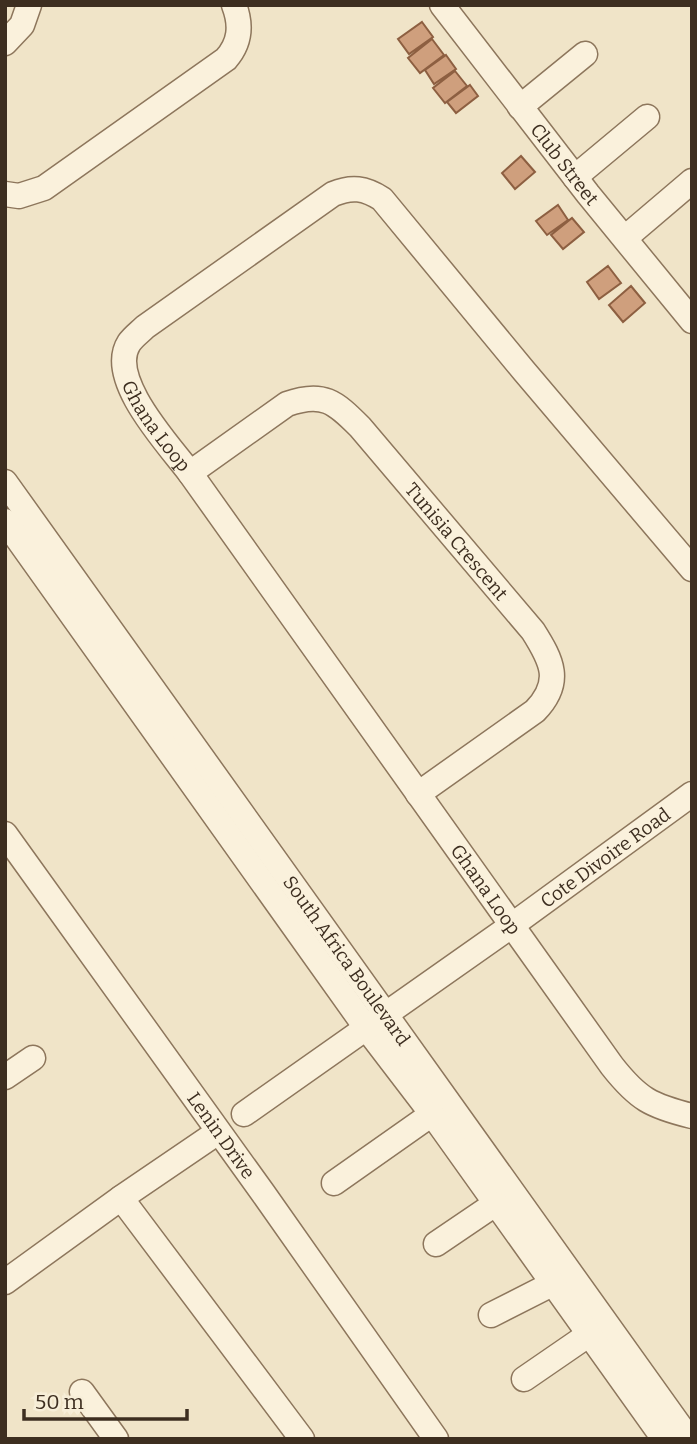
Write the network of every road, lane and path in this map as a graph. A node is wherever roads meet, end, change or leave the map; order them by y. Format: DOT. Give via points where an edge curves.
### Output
graph roads {
  1 [pos="29,5"];
  2 [pos="234,5"];
  3 [pos="442,5"];
  4 [pos="5,43"];
  5 [pos="585,54"];
  6 [pos="520,107"];
  7 [pos="647,117"];
  8 [pos="575,177"];
  9 [pos="692,181"];
  10 [pos="5,194"];
  11 [pos="625,238"];
  12 [pos="688,307"];
  13 [pos="191,473"];
  14 [pos="5,482"];
  15 [pos="5,521"];
  16 [pos="692,569"];
  17 [pos="418,794"];
  18 [pos="692,794"];
  19 [pos="5,834"];
  20 [pos="512,926"];
  21 [pos="387,1014"];
  22 [pos="367,1029"];
  23 [pos="33,1058"];
  24 [pos="5,1077"];
  25 [pos="244,1114"];
  26 [pos="432,1114"];
  27 [pos="692,1116"];
  28 [pos="218,1132"];
  29 [pos="334,1183"];
  30 [pos="121,1198"];
  31 [pos="495,1204"];
  32 [pos="436,1244"];
  33 [pos="5,1282"];
  34 [pos="552,1284"];
  35 [pos="491,1315"];
  36 [pos="588,1335"];
  37 [pos="524,1380"];
  38 [pos="82,1392"];
  39 [pos="656,1436"];
  40 [pos="116,1439"];
  41 [pos="302,1439"];
  42 [pos="436,1439"];
  43 [pos="689,1439"];
  1 -- 4 [label="street" via="22,25"];
  2 -- 10 [label="street" via="239,38 226,59 44,188 19,196"];
  3 -- 6 [label="street, Club Street"];
  5 -- 6 [label="street"];
  6 -- 8 [label="street, Club Street"];
  7 -- 8 [label="street"];
  8 -- 11 [label="street, Club Street"];
  9 -- 11 [label="street"];
  11 -- 12 [label="street, Club Street"];
  13 -- 16 [label="street, Ghana Loop" via="138,403 124,363 128,344 145,327 314,206 345,189 358,188 382,200"];
  13 -- 17 [label="street, Ghana Loop"];
  13 -- 17 [label="street, Tunisia Crescent" via="287,404 304,398 330,402 360,427 533,631 552,667 544,702"];
  14 -- 21 [label="street, South Africa Boulevard"];
  15 -- 22 [label="street, South Africa Boulevard"];
  17 -- 20 [label="street, Ghana Loop"];
  18 -- 20 [label="street, Cote Divoire Road"];
  19 -- 28 [label="street, Lenin Drive"];
  20 -- 21 [label="street, Cote Divoire Road"];
  20 -- 27 [label="street, Ghana Loop" via="630,1089 648,1102"];
  21 -- 22 [label="street, Cote Divoire Road"];
  21 -- 43 [label="street, South Africa Boulevard"];
  22 -- 25 [label="street, Cote Divoire Road"];
  22 -- 26 [label="street, South Africa Boulevard"];
  23 -- 24 [label="street"];
  26 -- 29 [label="street"];
  26 -- 31 [label="street, South Africa Boulevard"];
  28 -- 30 [label="street"];
  28 -- 42 [label="street, Lenin Drive"];
  30 -- 33 [label="street"];
  30 -- 41 [label="street"];
  31 -- 32 [label="street"];
  31 -- 34 [label="street, South Africa Boulevard"];
  34 -- 35 [label="street"];
  34 -- 36 [label="street, South Africa Boulevard"];
  36 -- 37 [label="street"];
  36 -- 39 [label="street, South Africa Boulevard"];
  38 -- 40 [label="street"];
}
